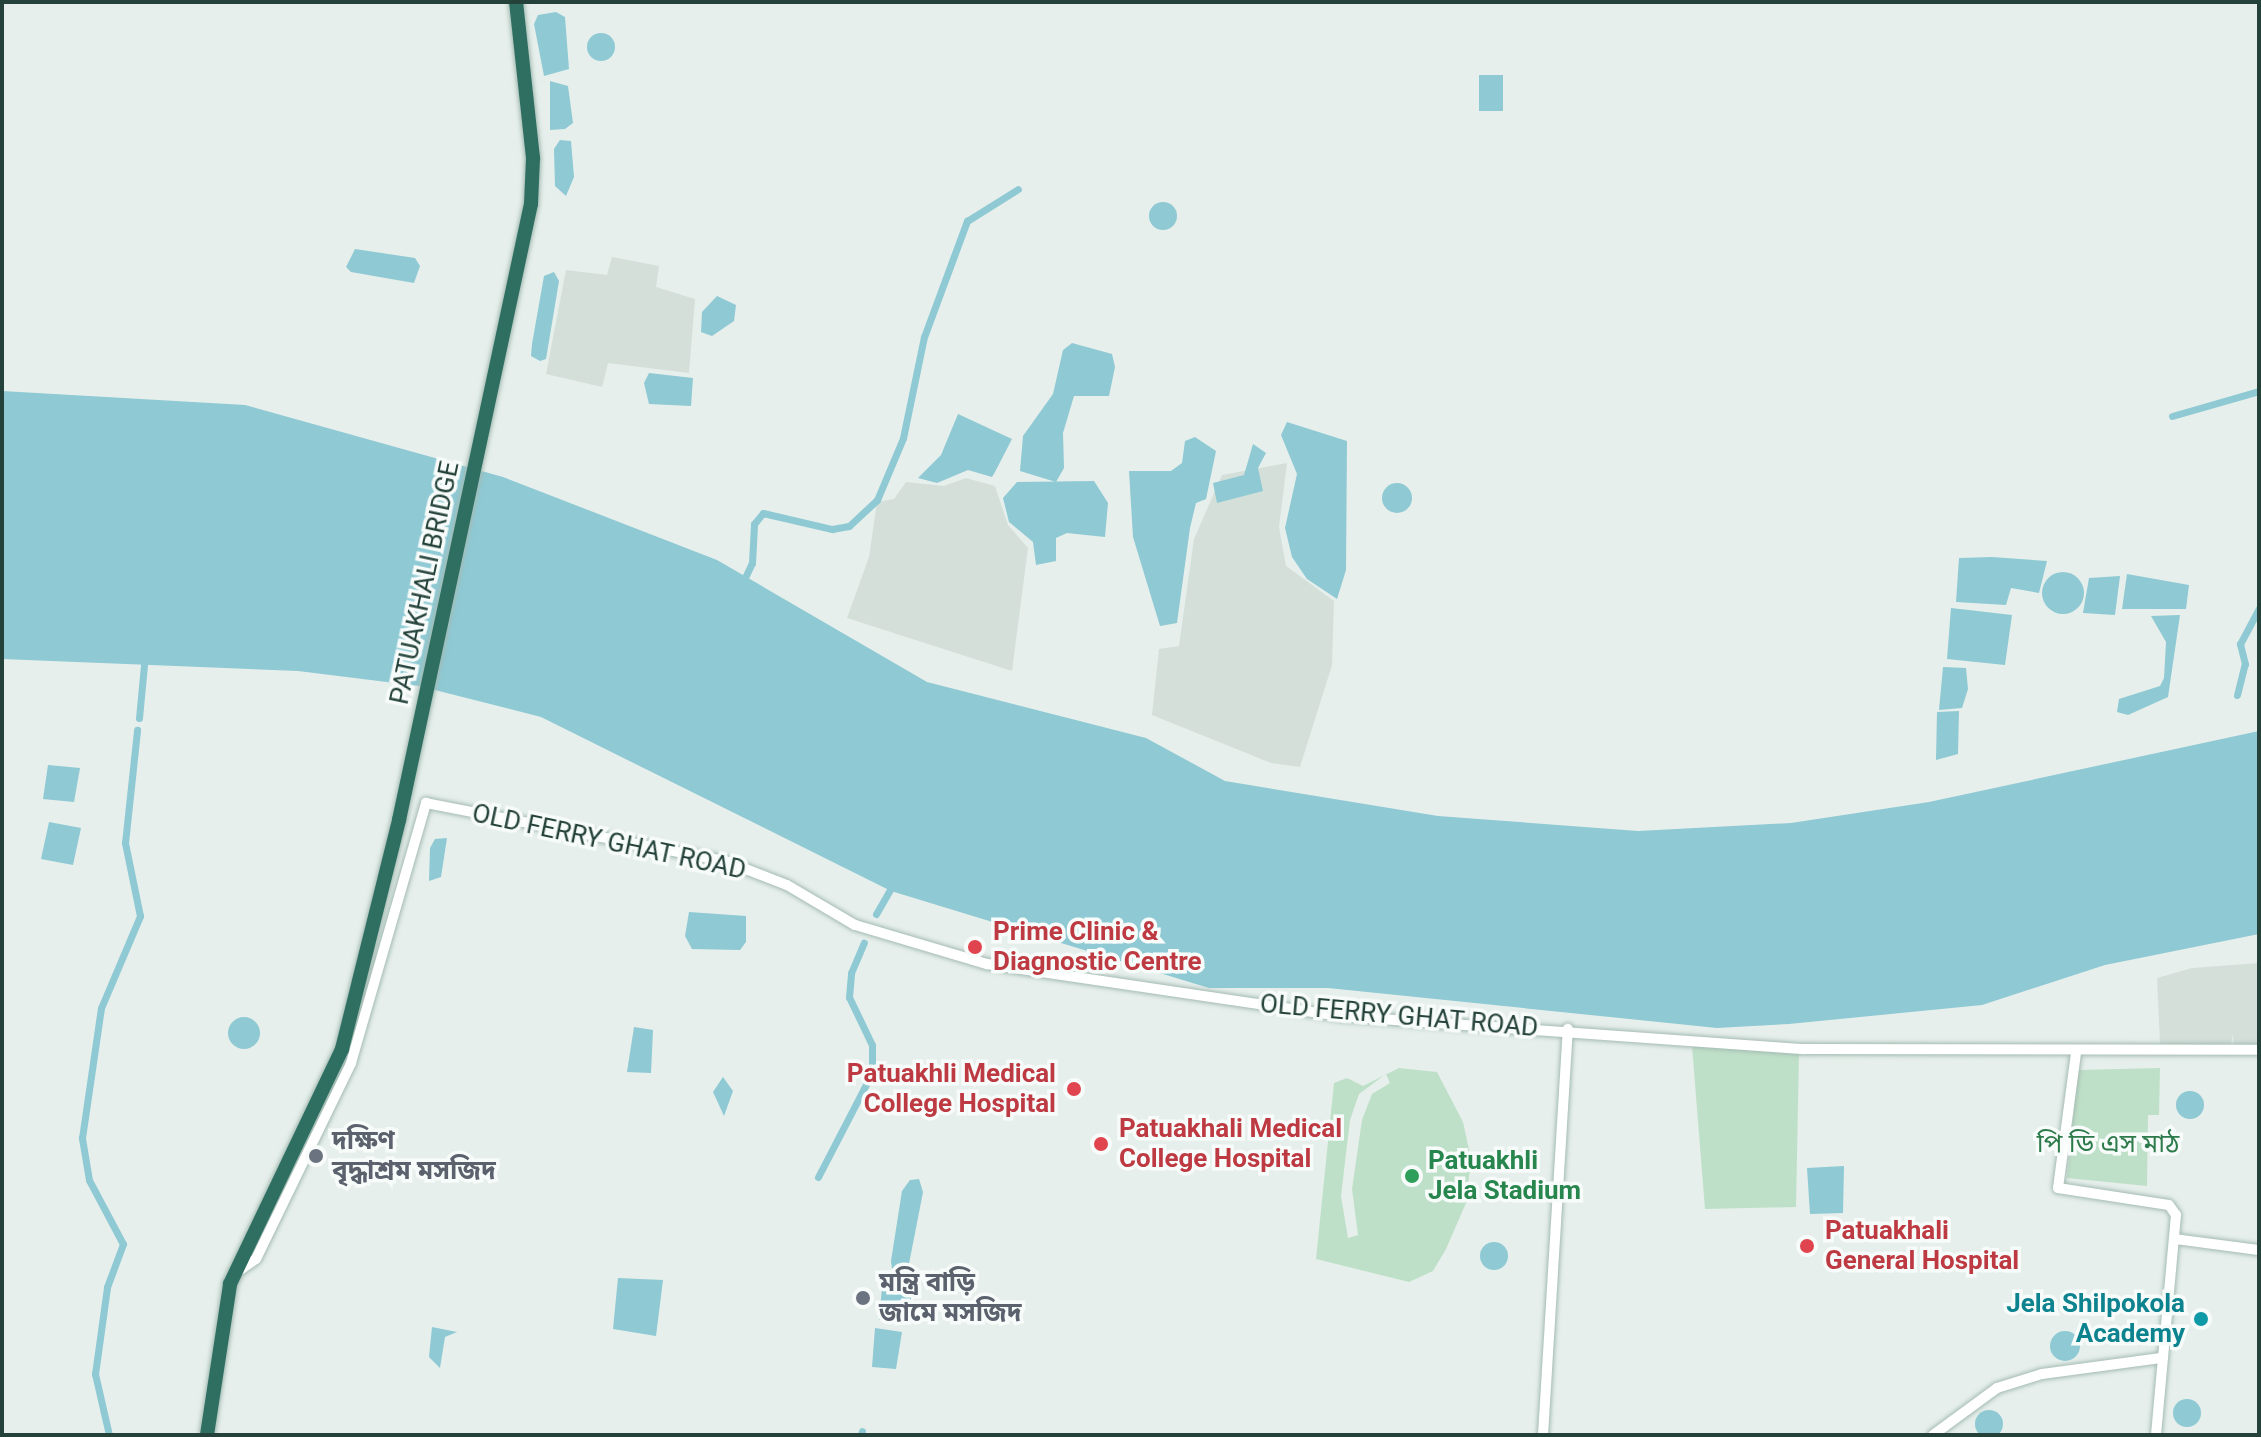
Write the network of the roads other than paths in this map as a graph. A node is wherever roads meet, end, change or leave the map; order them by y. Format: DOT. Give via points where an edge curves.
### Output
graph roads {
  1 [pos="516,2"];
  2 [pos="1568,1029"];
  3 [pos="2259,1050"];
  4 [pos="2076,1053"];
  5 [pos="2175,1239"];
  6 [pos="2259,1250"];
  7 [pos="233,1275"];
  8 [pos="2161,1358"];
  9 [pos="207,1435"];
  10 [pos="1543,1435"];
  11 [pos="1933,1435"];
  12 [pos="2156,1435"];
  1 -- 7 [label="highway, PATUAKHALI BRIDGE" via="533,189 399,820 342,1049"];
  2 -- 4 [label="street, OLD FERRY GHAT ROAD" via="1803,1049"];
  2 -- 7 [label="street, OLD FERRY GHAT ROAD" via="1340,1016 987,964 855,925 787,885 725,861 426,803 355,1053 256,1259"];
  2 -- 10 [label="street"];
  3 -- 4 [label="street, OLD FERRY GHAT ROAD"];
  4 -- 5 [label="street" via="2058,1188 2169,1205"];
  5 -- 6 [label="street"];
  5 -- 8 [label="street"];
  7 -- 9 [label="highway, PATUAKHALI BRIDGE"];
  8 -- 11 [label="street" via="2042,1374 1997,1388"];
  8 -- 12 [label="street"];
}
